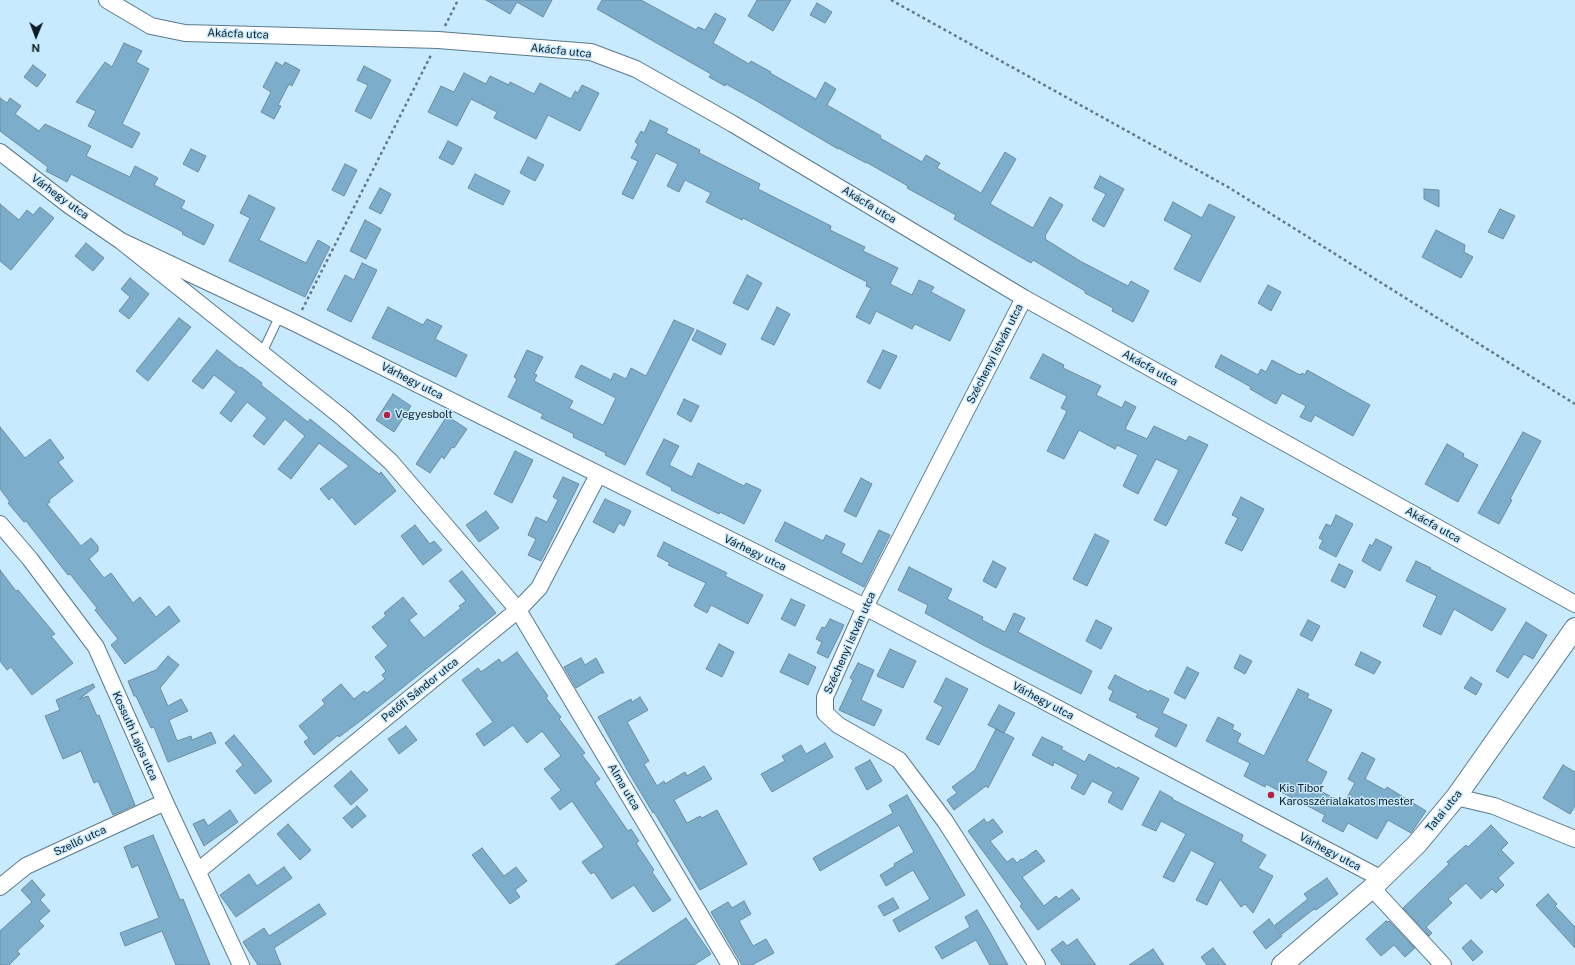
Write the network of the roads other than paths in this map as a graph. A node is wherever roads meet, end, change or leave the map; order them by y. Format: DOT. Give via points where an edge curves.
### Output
graph roads {
  1 [pos="107,0"];
  2 [pos="0,152"];
  3 [pos="121,241"];
  4 [pos="1024,298"];
  5 [pos="280,315"];
  6 [pos="262,353"];
  7 [pos="598,475"];
  8 [pos="0,524"];
  9 [pos="1575,604"];
  10 [pos="865,607"];
  11 [pos="518,610"];
  12 [pos="1575,628"];
  13 [pos="1456,797"];
  14 [pos="165,802"];
  15 [pos="1575,839"];
  16 [pos="198,871"];
  17 [pos="1377,884"];
  18 [pos="0,887"];
  19 [pos="241,965"];
  20 [pos="730,965"];
  21 [pos="1037,965"];
  22 [pos="1282,965"];
  23 [pos="1443,965"];
  1 -- 4 [label="street, Akácfa utca" via="151,26 185,33 438,40 591,52 636,68"];
  2 -- 3 [label="street, Várhegy utca" via="70,206"];
  3 -- 5 [label="street, Várhegy utca"];
  3 -- 6 [label="street, Várhegy utca"];
  4 -- 9 [label="street, Akácfa utca"];
  4 -- 10 [label="street, Széchenyi István utca"];
  5 -- 6 [label="lane"];
  5 -- 7 [label="street, Várhegy utca"];
  6 -- 11 [label="street, Várhegy utca" via="343,418 391,462"];
  7 -- 10 [label="street, Várhegy utca"];
  7 -- 11 [label="street, Petőfi Sándor utca" via="539,588"];
  8 -- 14 [label="street, Kossuth Lajos utca" via="30,559 96,647"];
  10 -- 17 [label="street, Várhegy utca"];
  10 -- 21 [label="street, Széchenyi István utca" via="825,697 825,713 838,725 900,760 945,821"];
  11 -- 16 [label="street, Petőfi Sándor utca"];
  11 -- 20 [label="street, Alma utca"];
  12 -- 13 [label="street, Tatai utca"];
  13 -- 15 [label="street" via="1494,806"];
  13 -- 17 [label="street, Tatai utca" via="1417,844"];
  14 -- 16 [label="street, Kossuth Lajos utca"];
  14 -- 18 [label="street, Szellő utca" via="26,866"];
  16 -- 19 [label="street, Kossuth Lajos utca"];
  17 -- 22 [label="street, Tatai utca"];
  17 -- 23 [label="street, Várhegy utca"];
}
